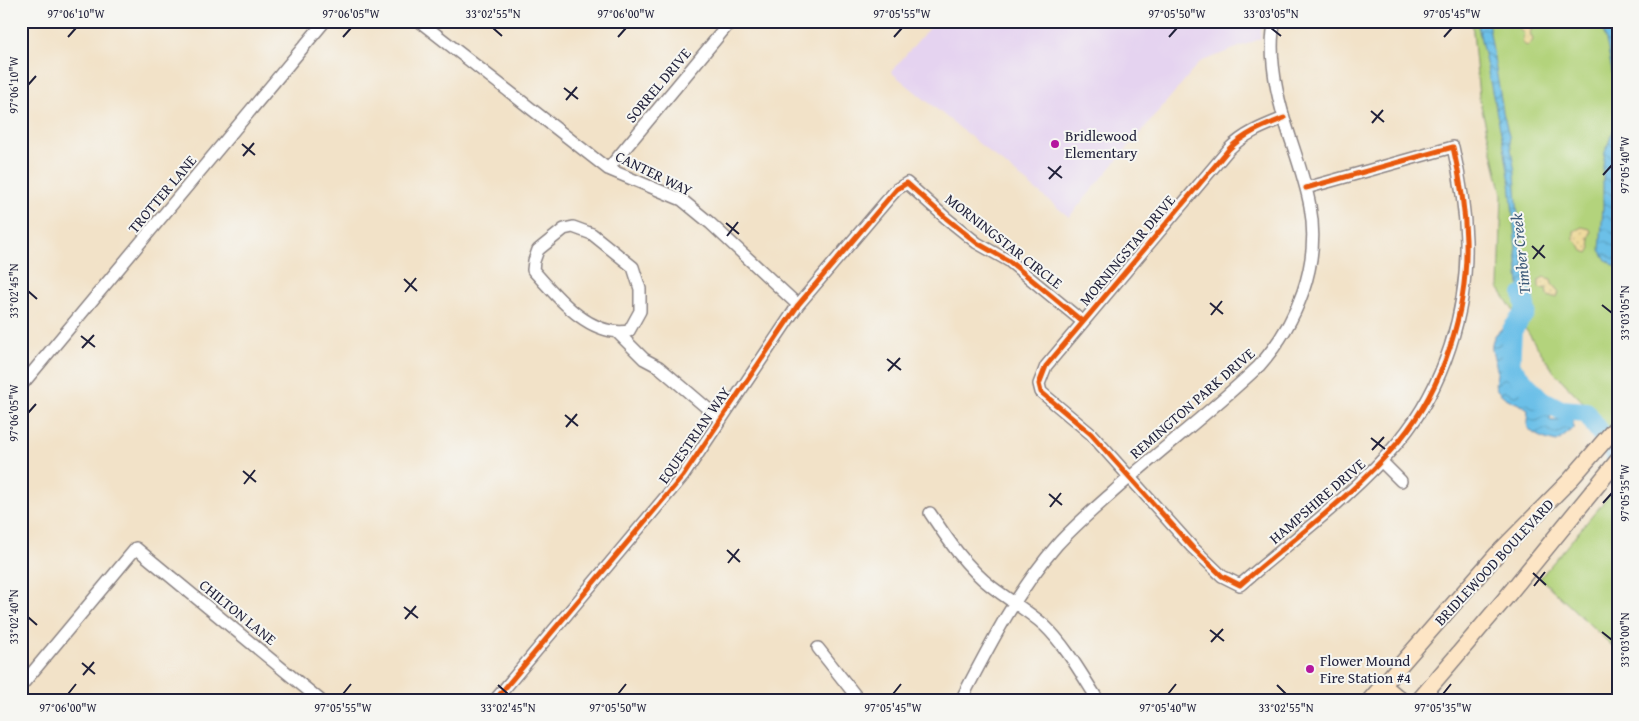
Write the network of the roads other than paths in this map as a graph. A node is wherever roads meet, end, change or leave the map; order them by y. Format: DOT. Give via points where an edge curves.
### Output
graph roads {
  1 [pos="325,21"];
  2 [pos="419,21"];
  3 [pos="731,21"];
  4 [pos="1275,21"];
  5 [pos="1284,118"];
  6 [pos="608,169"];
  7 [pos="907,182"];
  8 [pos="1306,188"];
  9 [pos="798,305"];
  10 [pos="1083,322"];
  11 [pos="618,333"];
  12 [pos="21,386"];
  13 [pos="720,420"];
  14 [pos="1618,425"];
  15 [pos="1618,460"];
  16 [pos="1381,461"];
  17 [pos="1130,478"];
  18 [pos="1401,481"];
  19 [pos="930,513"];
  20 [pos="1240,585"];
  21 [pos="1015,603"];
  22 [pos="818,648"];
  23 [pos="1383,685"];
  24 [pos="21,686"];
  25 [pos="320,700"];
  26 [pos="495,700"];
  27 [pos="859,700"];
  28 [pos="961,700"];
  29 [pos="1098,700"];
  30 [pos="1370,700"];
  31 [pos="1401,700"];
  32 [pos="1419,700"];
  1 -- 12 [label="street, TROTTER LANE"];
  2 -- 6 [label="street, CANTER WAY"];
  3 -- 6 [label="street, SORREL DRIVE"];
  4 -- 5 [label="street, REMINGTON PARK DRIVE" via="1274,75"];
  5 -- 8 [label="street, REMINGTON PARK DRIVE"];
  5 -- 10 [label="street, MORNINGSTAR DRIVE" via="1256,129 1236,143"];
  6 -- 9 [label="street, CANTER WAY" via="682,200"];
  7 -- 9 [label="street, EQUESTRIAN WAY" via="889,198"];
  7 -- 10 [label="street, MORNINGSTAR CIRCLE" via="954,224 1009,261"];
  8 -- 16 [label="street, HAMPSHIRE DRIVE" via="1453,147 1466,241 1454,334 1430,393 1400,439"];
  8 -- 17 [label="street, REMINGTON PARK DRIVE" via="1313,231 1311,258 1302,297 1284,334 1274,350 1242,382"];
  9 -- 13 [label="street, EQUESTRIAN WAY"];
  10 -- 17 [label="street, MORNINGSTAR DRIVE" via="1046,366 1039,384 1041,392 1090,434"];
  11 -- 11 [label="street" via="629,331 640,311 640,289 633,267 592,234 573,228 564,229 538,250 534,270 560,300 593,326"];
  11 -- 13 [label="street" via="644,359 659,367"];
  13 -- 26 [label="street, EQUESTRIAN WAY" via="683,476"];
  14 -- 23 [label="main road, BRIDLEWOOD BOULEVARD" via="1506,544"];
  15 -- 32 [label="main road, BRIDLEWOOD BOULEVARD"];
  16 -- 18 [label="street"];
  16 -- 20 [label="street, HAMPSHIRE DRIVE"];
  17 -- 20 [label="street, MORNINGSTAR DRIVE" via="1192,547 1222,576"];
  17 -- 21 [label="street, REMINGTON PARK DRIVE" via="1057,545"];
  19 -- 21 [label="street" via="963,559 991,586"];
  21 -- 28 [label="street, REMINGTON PARK DRIVE"];
  21 -- 29 [label="street" via="1054,637"];
  22 -- 27 [label="street"];
  23 -- 30 [label="main road, BRIDLEWOOD BOULEVARD"];
  23 -- 31 [label="main road"];
  24 -- 25 [label="street, CHILTON LANE" via="136,548"];
}
